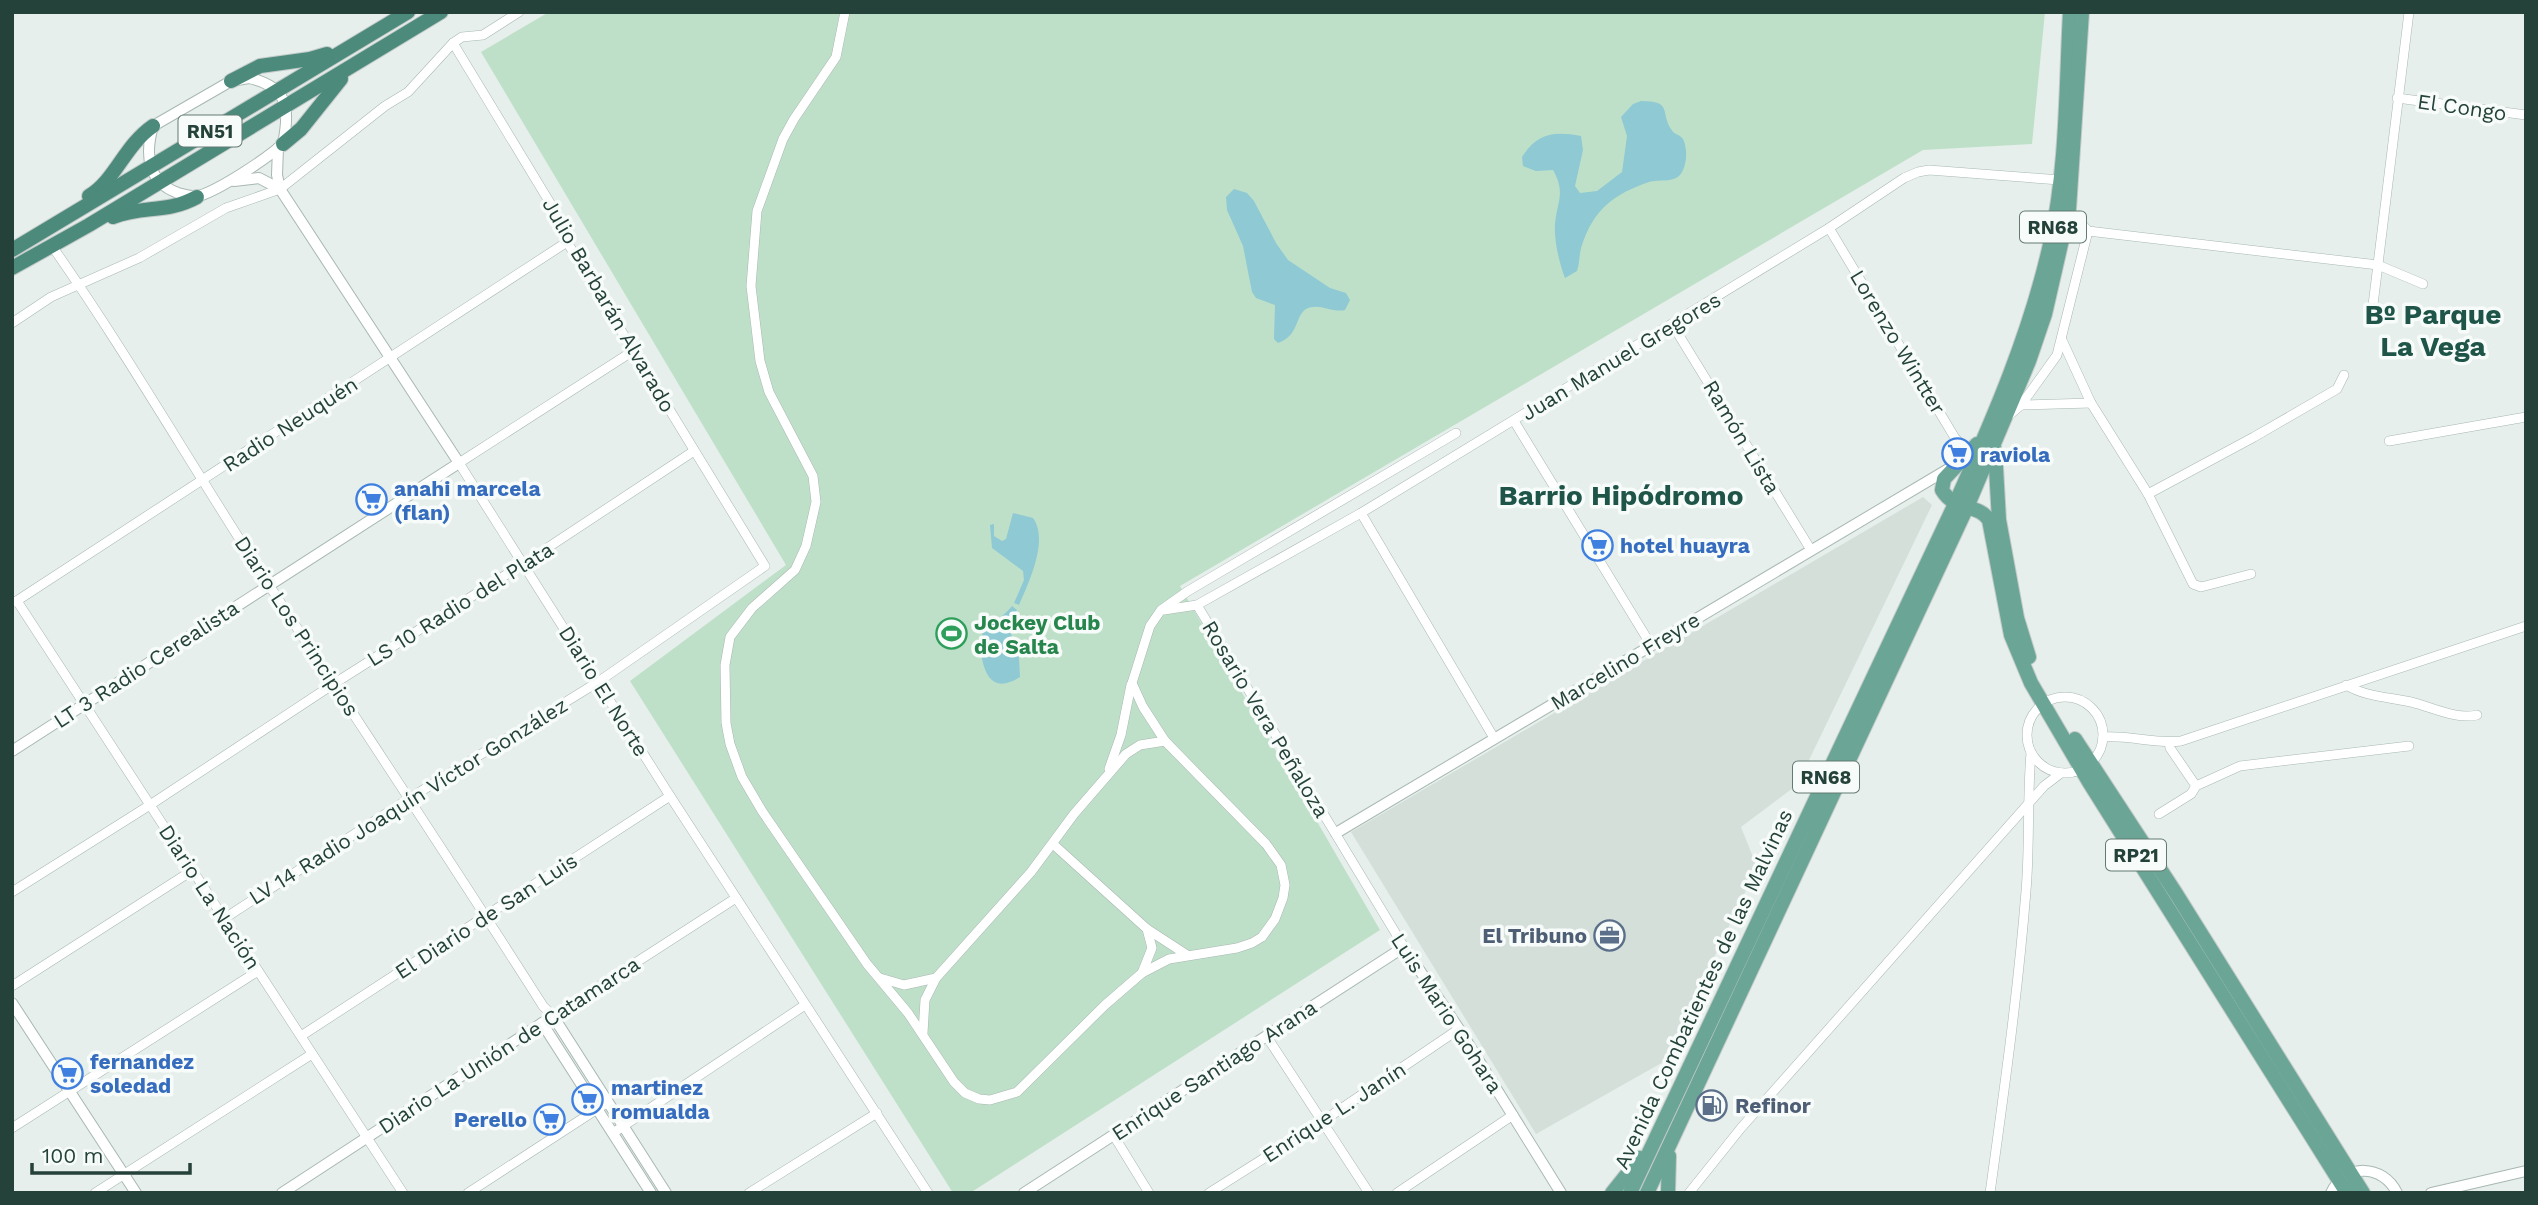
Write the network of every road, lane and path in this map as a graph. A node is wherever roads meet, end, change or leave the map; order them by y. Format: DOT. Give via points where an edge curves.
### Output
graph roads {
  1 [pos="408,12"];
  2 [pos="441,12"];
  3 [pos="519,12"];
  4 [pos="845,12"];
  5 [pos="2070,12"];
  6 [pos="2082,12"];
  7 [pos="2409,12"];
  8 [pos="453,43"];
  9 [pos="351,46"];
  10 [pos="354,65"];
  11 [pos="231,81"];
  12 [pos="277,90"];
  13 [pos="2397,98"];
  14 [pos="286,106"];
  15 [pos="2526,115"];
  16 [pos="153,125"];
  17 [pos="280,146"];
  18 [pos="150,169"];
  19 [pos="2060,180"];
  20 [pos="159,182"];
  21 [pos="224,184"];
  22 [pos="280,189"];
  23 [pos="197,197"];
  24 [pos="2069,209"];
  25 [pos="57,223"];
  26 [pos="1829,228"];
  27 [pos="80,231"];
  28 [pos="2088,231"];
  29 [pos="567,242"];
  30 [pos="52,246"];
  31 [pos="12,250"];
  32 [pos="2378,265"];
  33 [pos="12,268"];
  34 [pos="2423,284"];
  35 [pos="79,285"];
  36 [pos="2372,313"];
  37 [pos="12,323"];
  38 [pos="1672,324"];
  39 [pos="2062,340"];
  40 [pos="633,351"];
  41 [pos="390,358"];
  42 [pos="2344,375"];
  43 [pos="2091,403"];
  44 [pos="2021,405"];
  45 [pos="2526,417"];
  46 [pos="2006,418"];
  47 [pos="1514,421"];
  48 [pos="1456,433"];
  49 [pos="1991,438"];
  50 [pos="2389,441"];
  51 [pos="694,451"];
  52 [pos="1969,453"];
  53 [pos="459,463"];
  54 [pos="1955,466"];
  55 [pos="1995,476"];
  56 [pos="203,481"];
  57 [pos="1915,489"];
  58 [pos="2148,494"];
  59 [pos="1956,503"];
  60 [pos="1361,513"];
  61 [pos="1811,550"];
  62 [pos="523,564"];
  63 [pos="765,566"];
  64 [pos="2251,574"];
  65 [pos="269,585"];
  66 [pos="15,602"];
  67 [pos="1197,605"];
  68 [pos="1160,610"];
  69 [pos="2526,626"];
  70 [pos="1651,645"];
  71 [pos="598,682"];
  72 [pos="335,683"];
  73 [pos="1132,683"];
  74 [pos="2346,685"];
  75 [pos="2046,702"];
  76 [pos="86,704"];
  77 [pos="2477,715"];
  78 [pos="2103,737"];
  79 [pos="1494,738"];
  80 [pos="1165,741"];
  81 [pos="2169,742"];
  82 [pos="2409,746"];
  83 [pos="12,751"];
  84 [pos="2031,753"];
  85 [pos="2086,766"];
  86 [pos="2061,773"];
  87 [pos="1105,778"];
  88 [pos="2196,786"];
  89 [pos="670,796"];
  90 [pos="410,798"];
  91 [pos="150,805"];
  92 [pos="2028,805"];
  93 [pos="2159,814"];
  94 [pos="1336,833"];
  95 [pos="1053,844"];
  96 [pos="193,870"];
  97 [pos="12,892"];
  98 [pos="736,898"];
  99 [pos="486,916"];
  100 [pos="225,918"];
  101 [pos="1147,929"];
  102 [pos="1404,947"];
  103 [pos="1187,955"];
  104 [pos="258,971"];
  105 [pos="1142,973"];
  106 [pos="879,977"];
  107 [pos="936,978"];
  108 [pos="12,986"];
  109 [pos="12,1003"];
  110 [pos="805,1005"];
  111 [pos="543,1006"];
  112 [pos="553,1016"];
  113 [pos="542,1023"];
  114 [pos="1459,1029"];
  115 [pos="923,1033"];
  116 [pos="300,1036"];
  117 [pos="1267,1037"];
  118 [pos="312,1054"];
  119 [pos="69,1090"];
  120 [pos="608,1102"];
  121 [pos="597,1110"];
  122 [pos="877,1113"];
  123 [pos="1513,1115"];
  124 [pos="1323,1121"];
  125 [pos="1665,1123"];
  126 [pos="623,1125"];
  127 [pos="12,1128"];
  128 [pos="613,1133"];
  129 [pos="1114,1136"];
  130 [pos="367,1137"];
  131 [pos="1669,1146"];
  132 [pos="2526,1171"];
  133 [pos="123,1173"];
  134 [pos="2342,1185"];
  135 [pos="658,1191"];
  136 [pos="95,1193"];
  137 [pos="136,1193"];
  138 [pos="282,1193"];
  139 [pos="403,1193"];
  140 [pos="468,1193"];
  141 [pos="749,1193"];
  142 [pos="928,1193"];
  143 [pos="1024,1193"];
  144 [pos="1149,1193"];
  145 [pos="1209,1193"];
  146 [pos="1368,1193"];
  147 [pos="1397,1193"];
  148 [pos="1560,1193"];
  149 [pos="1612,1193"];
  150 [pos="1630,1193"];
  151 [pos="1647,1193"];
  152 [pos="1668,1193"];
  153 [pos="1689,1193"];
  154 [pos="1990,1193"];
  155 [pos="2363,1193"];
  156 [pos="2397,1193"];
  157 [pos="2431,1193"];
  1 -- 9 [label="highway, RN51"];
  2 -- 10 [label="highway, RN51"];
  3 -- 8 [label="street" via="483,35"];
  4 -- 106 [label="street" via="836,57 783,139 754,230 751,286 760,361 774,402 813,476 814,520 796,570 743,617 730,638 724,708 730,744 747,786"];
  5 -- 19 [label="main road, Avenida Combatientes de las Malvinas / RN68"];
  6 -- 24 [label="main road, Avenida Combatientes de las Malvinas / RN68"];
  7 -- 13 [label="street"];
  8 -- 22 [label="street" via="408,92"];
  8 -- 29 [label="street, Julio Barbarán Alvarado" via="564,226"];
  9 -- 11 [label="highway" via="310,59 260,66"];
  9 -- 12 [label="highway, RN51"];
  10 -- 14 [label="highway, RN51"];
  10 -- 17 [label="highway" via="301,129"];
  11 -- 12 [label="street" via="249,78"];
  11 -- 16 [label="street"];
  12 -- 14 [label="street"];
  12 -- 18 [label="highway, RN51"];
  13 -- 15 [label="street, El Congo"];
  13 -- 32 [label="street"];
  14 -- 17 [label="street"];
  14 -- 20 [label="highway, RN51"];
  16 -- 18 [label="street"];
  16 -- 25 [label="highway" via="134,140 98,191 67,208"];
  17 -- 21 [label="street"];
  17 -- 22 [label="street"];
  18 -- 20 [label="street"];
  18 -- 25 [label="highway, RN51"];
  19 -- 26 [label="street, Juan Manuel Gregores" via="1918,172"];
  19 -- 49 [label="main road, Avenida Combatientes de las Malvinas / RN68" via="2039,290"];
  20 -- 23 [label="street"];
  20 -- 27 [label="highway, RN51"];
  21 -- 22 [label="street" via="259,178"];
  21 -- 23 [label="street"];
  22 -- 35 [label="street" via="226,208 139,258"];
  22 -- 41 [label="street, Diario El Norte"];
  23 -- 27 [label="highway" via="176,207 121,214"];
  24 -- 28 [label="street"];
  24 -- 46 [label="main road, Avenida Combatientes de las Malvinas / RN68" via="2045,314"];
  25 -- 31 [label="highway, RN51"];
  26 -- 38 [label="street, Juan Manuel Gregores"];
  26 -- 52 [label="street, Lorenzo Wintter" via="1955,438"];
  27 -- 30 [label="highway, RN51"];
  28 -- 32 [label="street"];
  28 -- 39 [label="street"];
  29 -- 40 [label="street, Julio Barbarán Alvarado"];
  29 -- 41 [label="street, Radio Neuquén"];
  30 -- 33 [label="highway, RN51"];
  30 -- 35 [label="street, Diario Los Principios"];
  32 -- 34 [label="street"];
  32 -- 36 [label="street"];
  35 -- 37 [label="street"];
  35 -- 56 [label="street, Diario Los Principios"];
  38 -- 47 [label="street, Juan Manuel Gregores"];
  38 -- 61 [label="street, Ramón Lista"];
  39 -- 43 [label="street"];
  39 -- 44 [label="street" via="2057,355"];
  40 -- 51 [label="street, Julio Barbarán Alvarado"];
  40 -- 53 [label="street, LT 3 Radio Cerealista"];
  41 -- 53 [label="street, Diario El Norte"];
  41 -- 56 [label="street, Radio Neuquén"];
  42 -- 58 [label="street" via="2337,389"];
  43 -- 44 [label="street"];
  43 -- 58 [label="street"];
  44 -- 46 [label="street"];
  45 -- 50 [label="street"];
  46 -- 49 [label="main road, Avenida Combatientes de las Malvinas / RN68"];
  47 -- 60 [label="street, Juan Manuel Gregores"];
  47 -- 70 [label="street"];
  48 -- 68 [label="street"];
  49 -- 52 [label="main road"];
  49 -- 55 [label="main road, RP21"];
  49 -- 59 [label="main road, Avenida Combatientes de las Malvinas / RN68"];
  51 -- 62 [label="street, LS 10 Radio del Plata"];
  51 -- 63 [label="street, Julio Barbarán Alvarado"];
  52 -- 54 [label="main road"];
  53 -- 62 [label="street, Diario El Norte"];
  53 -- 65 [label="street, LT 3 Radio Cerealista"];
  54 -- 57 [label="street, Marcelino Freyre"];
  54 -- 59 [label="main road" via="1942,490"];
  55 -- 59 [label="main road" via="1981,506"];
  55 -- 75 [label="main road, RP21" via="2020,630"];
  56 -- 65 [label="street, Diario Los Principios"];
  56 -- 66 [label="street, Radio Neuquén"];
  57 -- 59 [label="street" via="1935,492"];
  57 -- 61 [label="street, Marcelino Freyre"];
  58 -- 64 [label="street" via="2193,584 2201,587"];
  59 -- 75 [label="main road, RP21" via="1985,514 1989,520 2011,635 2031,683"];
  59 -- 125 [label="main road, Avenida Combatientes de las Malvinas / RN68"];
  59 -- 131 [label="main road, Avenida Combatientes de las Malvinas / RN68"];
  60 -- 67 [label="street, Juan Manuel Gregores"];
  60 -- 79 [label="street"];
  61 -- 70 [label="street, Marcelino Freyre"];
  62 -- 71 [label="street, Diario El Norte"];
  62 -- 72 [label="street, LS 10 Radio del Plata"];
  63 -- 71 [label="street, LV 14 Radio Joaquín Víctor González"];
  65 -- 72 [label="street, Diario Los Principios"];
  65 -- 76 [label="street, LT 3 Radio Cerealista"];
  66 -- 76 [label="street, Diario La Nación"];
  67 -- 68 [label="street"];
  67 -- 94 [label="street, Rosario Vera Peñaloza"];
  68 -- 73 [label="street" via="1150,626"];
  69 -- 74 [label="street"];
  70 -- 79 [label="street, Marcelino Freyre"];
  71 -- 89 [label="street, Diario El Norte"];
  71 -- 90 [label="street, LV 14 Radio Joaquín Víctor González"];
  72 -- 90 [label="street, Diario Los Principios"];
  72 -- 91 [label="street, LS 10 Radio del Plata"];
  73 -- 80 [label="street"];
  73 -- 87 [label="street" via="1121,735"];
  74 -- 77 [label="street" via="2462,717"];
  74 -- 81 [label="street"];
  75 -- 78 [label="street" via="2063,697 2087,704 2102,725"];
  75 -- 84 [label="street" via="2029,721"];
  75 -- 85 [label="main road, RP21"];
  76 -- 83 [label="street, LT 3 Radio Cerealista"];
  76 -- 91 [label="street, Diario La Nación"];
  78 -- 81 [label="street"];
  78 -- 85 [label="street" via="2097,756"];
  79 -- 94 [label="street, Marcelino Freyre"];
  80 -- 87 [label="street" via="1133,748"];
  80 -- 103 [label="street" via="1266,844 1280,865 1285,885 1275,919 1262,937 1237,948"];
  81 -- 88 [label="street"];
  82 -- 88 [label="street" via="2240,766"];
  84 -- 86 [label="street" via="2038,763"];
  84 -- 92 [label="street"];
  85 -- 86 [label="street"];
  85 -- 134 [label="main road, RP21" via="2175,892"];
  86 -- 92 [label="street"];
  87 -- 95 [label="street"];
  88 -- 93 [label="street"];
  89 -- 98 [label="street, Diario El Norte"];
  89 -- 99 [label="street, El Diario de San Luis"];
  90 -- 99 [label="street, Diario Los Principios"];
  90 -- 100 [label="street, LV 14 Radio Joaquín Víctor González"];
  91 -- 96 [label="street, Diario La Nación"];
  91 -- 97 [label="street, LS 10 Radio del Plata"];
  92 -- 153 [label="street" via="1741,1128"];
  92 -- 154 [label="street" via="2019,971"];
  94 -- 102 [label="street, Luis Mario Gohara"];
  95 -- 101 [label="street"];
  95 -- 107 [label="street"];
  96 -- 100 [label="street, Diario La Nación"];
  96 -- 108 [label="street"];
  98 -- 110 [label="street, Diario El Norte"];
  98 -- 112 [label="street, Diario La Unión de Catamarca"];
  99 -- 111 [label="street, Diario Los Principios"];
  99 -- 116 [label="street, El Diario de San Luis"];
  100 -- 104 [label="street, Diario La Nación"];
  101 -- 103 [label="street"];
  101 -- 105 [label="street" via="1152,947"];
  102 -- 114 [label="street, Luis Mario Gohara"];
  102 -- 117 [label="street, Enrique Santiago Arana"];
  103 -- 105 [label="street"];
  104 -- 116 [label="street, Diario La Nación"];
  104 -- 119 [label="street"];
  105 -- 115 [label="street" via="1027,1084 1006,1097 990,1100 965,1093"];
  106 -- 107 [label="street" via="904,985"];
  106 -- 115 [label="street"];
  107 -- 115 [label="street" via="925,1000"];
  109 -- 119 [label="street"];
  110 -- 122 [label="street, Diario El Norte"];
  110 -- 126 [label="street"];
  111 -- 112 [label="street, Diario Los Principios"];
  111 -- 113 [label="street"];
  112 -- 113 [label="street, Diario La Unión de Catamarca"];
  112 -- 120 [label="street, Diario Los Principios"];
  113 -- 121 [label="street, Diario Los Principios"];
  113 -- 130 [label="street, Diario La Unión de Catamarca"];
  114 -- 123 [label="street, Luis Mario Gohara"];
  114 -- 124 [label="street, Enrique L. Janín"];
  116 -- 118 [label="street, Diario La Nación"];
  117 -- 124 [label="street"];
  117 -- 129 [label="street, Enrique Santiago Arana"];
  118 -- 130 [label="street, Diario La Nación"];
  118 -- 133 [label="street"];
  119 -- 127 [label="street"];
  119 -- 133 [label="street"];
  120 -- 121 [label="street"];
  120 -- 126 [label="street, Diario Los Principios"];
  121 -- 128 [label="street, Diario Los Principios"];
  121 -- 140 [label="street"];
  122 -- 141 [label="street"];
  122 -- 142 [label="street, Diario El Norte"];
  123 -- 147 [label="street"];
  123 -- 148 [label="street, Luis Mario Gohara"];
  124 -- 145 [label="street, Enrique L. Janín"];
  124 -- 146 [label="street"];
  125 -- 149 [label="main road"];
  125 -- 150 [label="main road, Avenida Combatientes de las Malvinas / RN68"];
  126 -- 128 [label="street"];
  126 -- 135 [label="street, Diario Los Principios"];
  128 -- 135 [label="street, Diario Los Principios"];
  129 -- 143 [label="street, Enrique Santiago Arana"];
  129 -- 144 [label="street"];
  130 -- 138 [label="street, Diario La Unión de Catamarca"];
  130 -- 139 [label="street, Diario La Nación"];
  131 -- 151 [label="main road, Avenida Combatientes de las Malvinas / RN68"];
  131 -- 152 [label="main road"];
  132 -- 157 [label="street"];
  133 -- 136 [label="street"];
  133 -- 137 [label="street"];
  134 -- 155 [label="main road, RP21"];
  134 -- 156 [label="street" via="2361,1170 2382,1175"];
}
